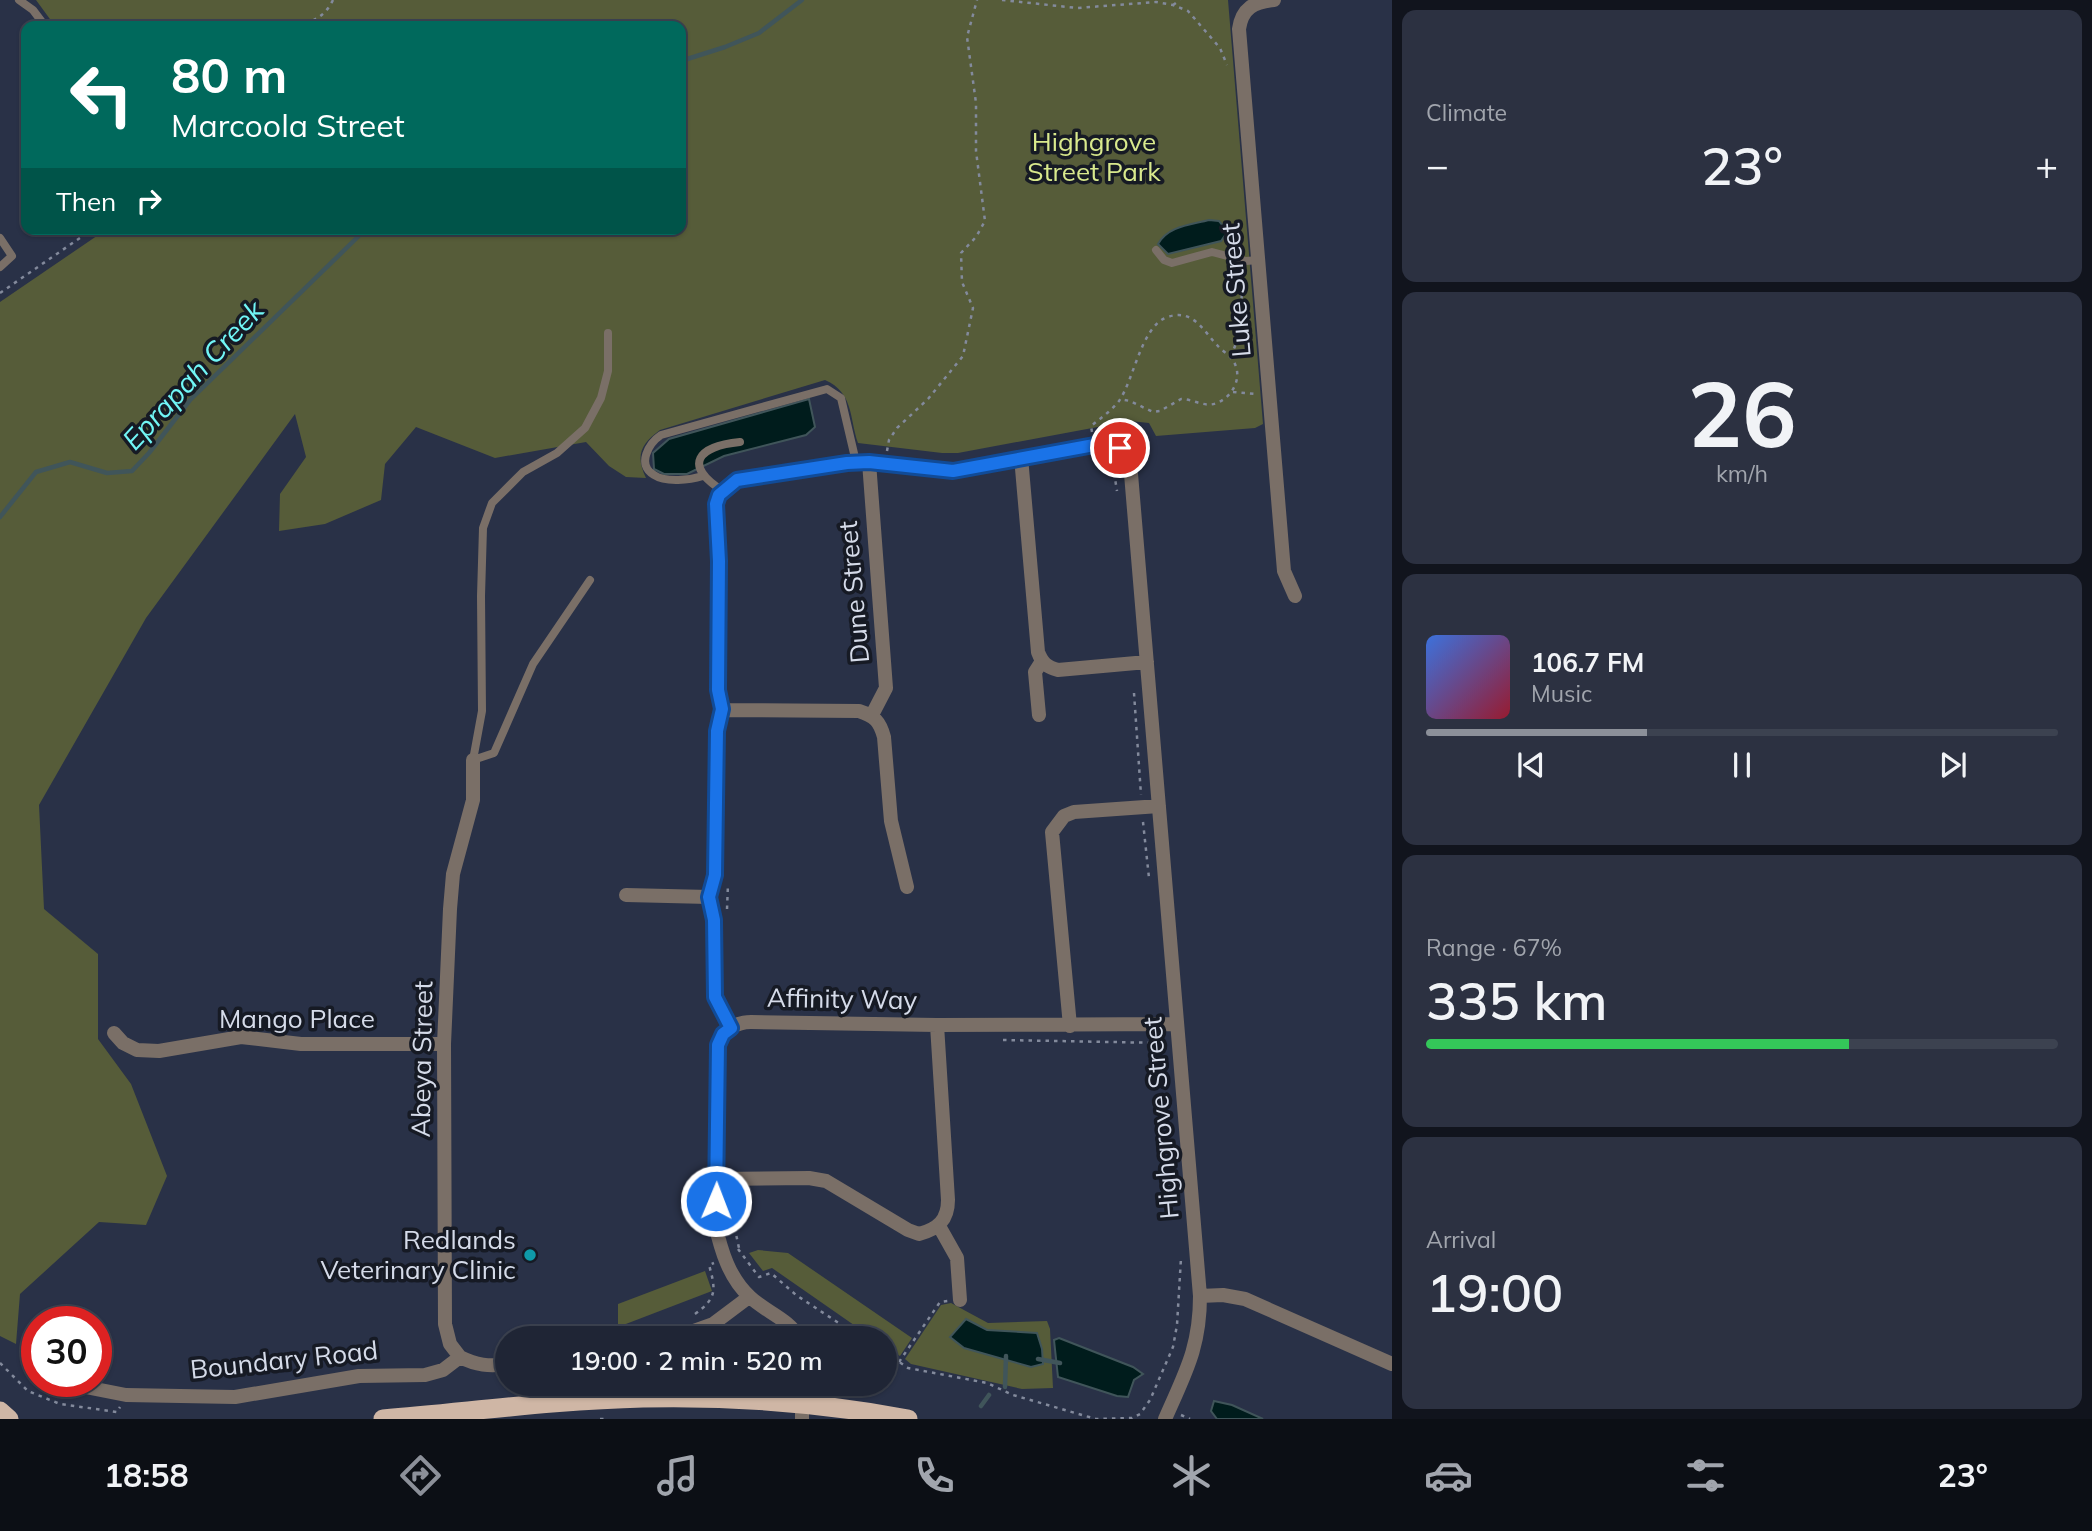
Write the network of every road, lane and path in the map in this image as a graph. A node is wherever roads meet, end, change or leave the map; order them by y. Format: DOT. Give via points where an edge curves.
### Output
graph roads {
  1 [pos="19,0"];
  2 [pos="333,0"];
  3 [pos="977,0"];
  4 [pos="1002,0"];
  5 [pos="1180,0"];
  6 [pos="1274,0"];
  7 [pos="1173,5"];
  8 [pos="41,21"];
  9 [pos="313,21"];
  10 [pos="1229,74"];
  11 [pos="84,235"];
  12 [pos="0,238"];
  13 [pos="1156,250"];
  14 [pos="1252,260"];
  15 [pos="0,267"];
  16 [pos="0,293"];
  17 [pos="608,333"];
  18 [pos="1230,356"];
  19 [pos="1233,392"];
  20 [pos="1269,394"];
  21 [pos="1120,399"];
  22 [pos="740,442"];
  23 [pos="1094,445"];
  24 [pos="1021,457"];
  25 [pos="859,458"];
  26 [pos="703,476"];
  27 [pos="723,491"];
  28 [pos="1118,499"];
  29 [pos="590,580"];
  30 [pos="1294,596"];
  31 [pos="1042,661"];
  32 [pos="1139,663"];
  33 [pos="722,709"];
  34 [pos="872,715"];
  35 [pos="1039,715"];
  36 [pos="473,760"];
  37 [pos="1159,806"];
  38 [pos="1142,807"];
  39 [pos="728,882"];
  40 [pos="906,887"];
  41 [pos="1150,888"];
  42 [pos="626,895"];
  43 [pos="709,897"];
  44 [pos="727,910"];
  45 [pos="937,1025"];
  46 [pos="1171,1025"];
  47 [pos="1070,1026"];
  48 [pos="731,1028"];
  49 [pos="114,1033"];
  50 [pos="1166,1043"];
  51 [pos="444,1044"];
  52 [pos="724,1179"];
  53 [pos="939,1226"];
  54 [pos="739,1248"];
  55 [pos="1182,1249"];
  56 [pos="1200,1296"];
  57 [pos="750,1297"];
  58 [pos="960,1300"];
  59 [pos="707,1326"];
  60 [pos="793,1326"];
  61 [pos="460,1357"];
  62 [pos="897,1360"];
  63 [pos="900,1362"];
  64 [pos="1392,1364"];
  65 [pos="495,1366"];
  66 [pos="112,1392"];
  67 [pos="0,1410"];
  68 [pos="802,1412"];
  69 [pos="9,1419"];
  70 [pos="383,1419"];
  71 [pos="908,1419"];
  72 [pos="1165,1419"];
  1 -- 8 [label="lane"];
  2 -- 9 [label="path" via="326,13"];
  3 -- 25 [label="path" via="967,37 985,221 961,253 962,282 973,308 963,356 897,428 887,450"];
  4 -- 7 [label="path" via="1077,8 1156,2"];
  5 -- 7 [label="path"];
  6 -- 14 [label="street, Luke Street" via="1247,8 1239,29"];
  7 -- 10 [label="path" via="1188,11 1220,48"];
  11 -- 16 [label="path"];
  12 -- 15 [label="lane" via="12,256"];
  13 -- 14 [label="lane" via="1172,263 1212,252"];
  14 -- 18 [label="path" via="1240,294 1238,337"];
  14 -- 20 [label="street, Luke Street"];
  17 -- 36 [label="lane" via="608,371 601,398 585,428 557,453 523,472 492,503 483,528 482,711"];
  18 -- 19 [label="path" via="1238,374"];
  18 -- 21 [label="path" via="1199,323 1187,317 1166,318 1152,329"];
  19 -- 20 [label="path"];
  19 -- 21 [label="path" via="1217,403 1181,399 1153,412"];
  20 -- 30 [label="street, Luke Street" via="1284,571"];
  21 -- 23 [label="path" via="1091,426"];
  22 -- 26 [label="lane" via="704,453 699,465"];
  23 -- 24 [label="street"];
  23 -- 28 [label="path" via="1096,458 1107,458 1114,466"];
  23 -- 32 [label="street, Highgrove Street" via="1120,448 1130,462"];
  24 -- 25 [label="street" via="953,471"];
  24 -- 31 [label="street"];
  25 -- 26 [label="lane" via="841,398 827,388 818,389 661,435 649,446 646,463 654,476"];
  25 -- 27 [label="street" via="737,480"];
  25 -- 34 [label="street, Dune Street" via="886,688"];
  26 -- 27 [label="lane"];
  27 -- 33 [label="street" via="716,504"];
  29 -- 36 [label="lane" via="533,664 494,753"];
  31 -- 32 [label="street" via="1058,670"];
  31 -- 35 [label="street" via="1035,672"];
  32 -- 37 [label="street, Highgrove Street"];
  32 -- 38 [label="path"];
  33 -- 34 [label="street"];
  33 -- 43 [label="street" via="717,731 715,875"];
  34 -- 40 [label="street" via="881,724 884,737 891,821"];
  36 -- 51 [label="street, Abeya Street" via="472,800 453,874"];
  37 -- 38 [label="street"];
  37 -- 46 [label="street, Highgrove Street"];
  38 -- 41 [label="path"];
  38 -- 47 [label="street" via="1074,812 1064,816 1052,832"];
  39 -- 44 [label="path"];
  42 -- 43 [label="street"];
  43 -- 48 [label="street" via="714,920 715,997"];
  45 -- 47 [label="street, Affinity Way"];
  45 -- 48 [label="street, Affinity Way" via="741,1022"];
  45 -- 53 [label="street" via="948,1200 947,1217"];
  46 -- 47 [label="street, Affinity Way"];
  46 -- 50 [label="path"];
  46 -- 56 [label="street, Highgrove Street"];
  48 -- 52 [label="street, Affinity Way" via="718,1045"];
  49 -- 51 [label="street, Mango Place" via="137,1050 159,1051 241,1037 301,1044"];
  51 -- 61 [label="street, Abeya Street" via="445,1324 450,1344"];
  52 -- 53 [label="street" via="826,1181 908,1230 919,1234"];
  52 -- 54 [label="path"];
  52 -- 57 [label="street, Affinity Way" via="715,1224 721,1251"];
  53 -- 58 [label="street" via="957,1258"];
  55 -- 63 [label="path" via="1176,1337 1150,1400 1132,1418 1096,1419 987,1383 908,1368"];
  56 -- 64 [label="street" via="1245,1299"];
  56 -- 72 [label="street, Highgrove Street" via="1194,1354"];
  57 -- 59 [label="street"];
  57 -- 60 [label="street, Affinity Way"];
  58 -- 63 [label="path" via="940,1302"];
  61 -- 65 [label="street" via="475,1365"];
  61 -- 66 [label="street, Boundary Road" via="443,1370 425,1375 346,1378 235,1397"];
  62 -- 63 [label="path"];
  67 -- 69 [label="highway"];
  68 -- 70 [label="highway" via="701,1398 642,1398"];
  68 -- 71 [label="highway"];
}
